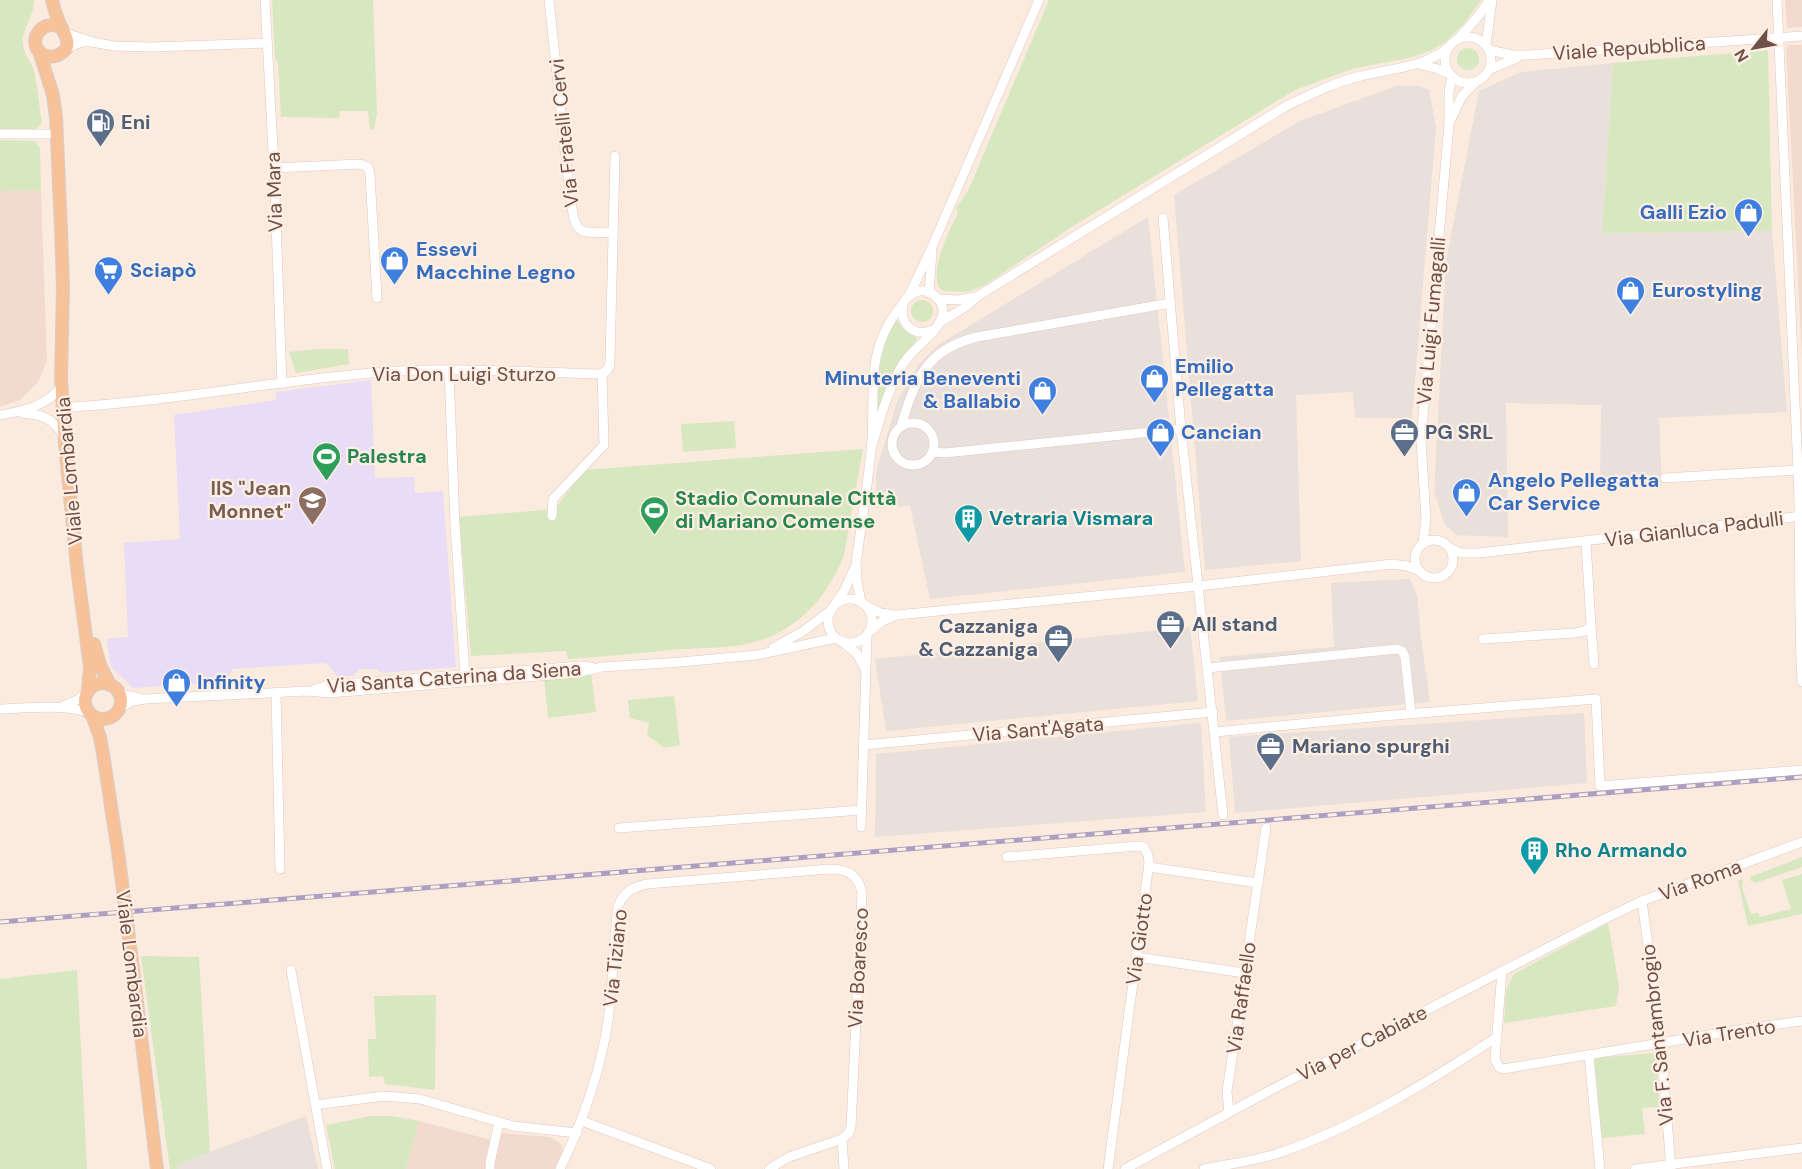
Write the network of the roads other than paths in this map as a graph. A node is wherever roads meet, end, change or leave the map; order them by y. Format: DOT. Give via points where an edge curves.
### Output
graph roads {
  1 [pos="51,0"];
  2 [pos="265,0"];
  3 [pos="549,0"];
  4 [pos="1039,0"];
  5 [pos="1491,0"];
  6 [pos="1777,0"];
  7 [pos="42,28"];
  8 [pos="64,30"];
  9 [pos="1802,36"];
  10 [pos="1778,37"];
  11 [pos="1459,38"];
  12 [pos="92,42"];
  13 [pos="267,43"];
  14 [pos="1449,47"];
  15 [pos="1488,48"];
  16 [pos="39,51"];
  17 [pos="62,52"];
  18 [pos="1528,55"];
  19 [pos="1418,64"];
  20 [pos="1490,69"];
  21 [pos="1451,75"];
  22 [pos="1476,82"];
  23 [pos="53,95"];
  24 [pos="1449,124"];
  25 [pos="0,134"];
  26 [pos="57,134"];
  27 [pos="615,156"];
  28 [pos="274,168"];
  29 [pos="1163,218"];
  30 [pos="613,232"];
  31 [pos="932,247"];
  32 [pos="63,287"];
  33 [pos="929,293"];
  34 [pos="978,296"];
  35 [pos="376,298"];
  36 [pos="938,299"];
  37 [pos="906,300"];
  38 [pos="1171,303"];
  39 [pos="938,325"];
  40 [pos="449,371"];
  41 [pos="602,374"];
  42 [pos="282,384"];
  43 [pos="62,385"];
  44 [pos="70,407"];
  45 [pos="16,412"];
  46 [pos="0,415"];
  47 [pos="901,426"];
  48 [pos="1181,429"];
  49 [pos="64,439"];
  50 [pos="871,449"];
  51 [pos="933,452"];
  52 [pos="1798,470"];
  53 [pos="1665,478"];
  54 [pos="552,516"];
  55 [pos="1801,516"];
  56 [pos="1426,519"];
  57 [pos="1437,540"];
  58 [pos="1586,542"];
  59 [pos="1422,544"];
  60 [pos="1450,548"];
  61 [pos="1479,553"];
  62 [pos="856,564"];
  63 [pos="1392,564"];
  64 [pos="1451,568"];
  65 [pos="1420,571"];
  66 [pos="1198,586"];
  67 [pos="863,604"];
  68 [pos="832,609"];
  69 [pos="897,615"];
  70 [pos="1592,626"];
  71 [pos="1800,626"];
  72 [pos="867,634"];
  73 [pos="1483,639"];
  74 [pos="839,640"];
  75 [pos="756,655"];
  76 [pos="1594,664"];
  77 [pos="602,668"];
  78 [pos="1207,668"];
  79 [pos="866,672"];
  80 [pos="465,675"];
  81 [pos="1802,682"];
  82 [pos="114,688"];
  83 [pos="307,691"];
  84 [pos="87,692"];
  85 [pos="276,693"];
  86 [pos="146,699"];
  87 [pos="54,707"];
  88 [pos="0,709"];
  89 [pos="115,712"];
  90 [pos="1213,712"];
  91 [pos="1411,713"];
  92 [pos="91,714"];
  93 [pos="1215,732"];
  94 [pos="864,745"];
  95 [pos="104,760"];
  96 [pos="1802,770"];
  97 [pos="862,810"];
  98 [pos="1223,815"];
  99 [pos="861,827"];
  100 [pos="619,828"];
  101 [pos="1266,828"];
  102 [pos="1802,842"];
  103 [pos="1007,857"];
  104 [pos="1149,867"];
  105 [pos="280,869"];
  106 [pos="776,873"];
  107 [pos="1257,883"];
  108 [pos="1642,901"];
  109 [pos="1600,921"];
  110 [pos="1137,957"];
  111 [pos="291,970"];
  112 [pos="1502,971"];
  113 [pos="1244,973"];
  114 [pos="1802,1022"];
  115 [pos="1497,1037"];
  116 [pos="1660,1044"];
  117 [pos="1589,1055"];
  118 [pos="315,1105"];
  119 [pos="1230,1112"];
  120 [pos="582,1121"];
  121 [pos="499,1122"];
  122 [pos="577,1133"];
  123 [pos="842,1138"];
  124 [pos="1802,1148"];
  125 [pos="1236,1166"];
  126 [pos="1671,1167"];
  127 [pos="157,1169"];
  128 [pos="327,1169"];
  129 [pos="490,1169"];
  130 [pos="560,1169"];
  131 [pos="711,1169"];
  132 [pos="769,1169"];
  133 [pos="844,1169"];
  134 [pos="1108,1169"];
  135 [pos="1125,1169"];
  136 [pos="1204,1169"];
  137 [pos="1600,1169"];
  138 [pos="1635,1169"];
  1 -- 7 [label="main road"];
  1 -- 8 [label="main road"];
  2 -- 13 [label="street, Via Mara"];
  3 -- 30 [label="street, Via Fratelli Cervi" via="575,223 584,232"];
  4 -- 31 [label="street"];
  5 -- 11 [label="street"];
  5 -- 15 [label="street"];
  6 -- 10 [label="street"];
  7 -- 8 [label="main road" via="50,25"];
  7 -- 16 [label="main road" via="36,36"];
  8 -- 12 [label="street"];
  8 -- 17 [label="main road" via="68,40"];
  9 -- 10 [label="street, Viale Repubblica"];
  10 -- 18 [label="street, Viale Repubblica"];
  10 -- 52 [label="street"];
  11 -- 14 [label="street"];
  11 -- 15 [label="street" via="1474,37"];
  12 -- 13 [label="street" via="151,47"];
  12 -- 17 [label="street" via="75,44"];
  13 -- 28 [label="street, Via Mara"];
  14 -- 19 [label="street" via="1439,56"];
  14 -- 21 [label="street" via="1445,61"];
  15 -- 18 [label="street, Viale Repubblica"];
  15 -- 20 [label="street"];
  16 -- 17 [label="main road" via="48,57"];
  16 -- 23 [label="main road"];
  17 -- 23 [label="main road" via="54,72"];
  18 -- 20 [label="street, Viale Repubblica"];
  19 -- 21 [label="street"];
  19 -- 34 [label="street" via="1362,75 1288,105"];
  20 -- 22 [label="street"];
  21 -- 22 [label="street" via="1462,82"];
  21 -- 24 [label="street, Via Luigi Fumagalli"];
  22 -- 24 [label="street, Via Luigi Fumagalli" via="1462,96"];
  23 -- 26 [label="main road, Viale Lombardia"];
  24 -- 56 [label="street, Via Luigi Fumagalli" via="1420,440"];
  25 -- 26 [label="street"];
  26 -- 32 [label="main road, Viale Lombardia"];
  27 -- 30 [label="street"];
  28 -- 35 [label="street" via="360,164 368,167"];
  28 -- 42 [label="street, Via Mara"];
  29 -- 38 [label="street"];
  30 -- 41 [label="street" via="610,364"];
  31 -- 33 [label="street"];
  31 -- 37 [label="street"];
  32 -- 43 [label="main road, Viale Lombardia"];
  32 -- 44 [label="main road, Viale Lombardia"];
  33 -- 36 [label="street"];
  33 -- 37 [label="street" via="917,292"];
  34 -- 36 [label="street"];
  34 -- 39 [label="street"];
  36 -- 39 [label="street" via="943,310"];
  37 -- 39 [label="street" via="902,316 911,329 927,332"];
  37 -- 50 [label="street" via="885,331 876,353"];
  38 -- 47 [label="street" via="977,337 952,345 933,358 920,374"];
  38 -- 48 [label="street"];
  39 -- 50 [label="street" via="904,364"];
  40 -- 41 [label="street, Via Don Luigi Sturzo"];
  40 -- 42 [label="street, Via Don Luigi Sturzo" via="383,372"];
  40 -- 80 [label="street"];
  41 -- 54 [label="street" via="604,445 553,499"];
  42 -- 44 [label="street, Via Don Luigi Sturzo"];
  43 -- 45 [label="street" via="46,401"];
  43 -- 49 [label="main road, Viale Lombardia"];
  44 -- 82 [label="main road, Viale Lombardia" via="89,612 102,671"];
  45 -- 46 [label="street"];
  45 -- 49 [label="street" via="48,418"];
  47 -- 51 [label="street" via="914,422 926,427 933,438"];
  47 -- 51 [label="street" via="892,437 896,458 916,465"];
  48 -- 51 [label="street"];
  48 -- 66 [label="street"];
  49 -- 84 [label="main road, Viale Lombardia" via="90,667"];
  50 -- 62 [label="street"];
  52 -- 53 [label="street"];
  52 -- 55 [label="street"];
  55 -- 58 [label="street, Via Gianluca Padulli"];
  55 -- 71 [label="street"];
  56 -- 57 [label="street, Via Luigi Fumagalli"];
  56 -- 59 [label="street, Via Luigi Fumagalli"];
  57 -- 59 [label="street"];
  57 -- 60 [label="street"];
  58 -- 61 [label="street"];
  58 -- 70 [label="street"];
  59 -- 63 [label="street" via="1407,558"];
  59 -- 65 [label="street" via="1415,561"];
  60 -- 61 [label="street" via="1461,553"];
  60 -- 64 [label="street"];
  61 -- 64 [label="street"];
  62 -- 67 [label="street"];
  62 -- 68 [label="street"];
  63 -- 65 [label="street"];
  63 -- 66 [label="street"];
  64 -- 65 [label="street" via="1432,578"];
  66 -- 69 [label="street"];
  66 -- 78 [label="street"];
  67 -- 68 [label="street" via="846,600"];
  67 -- 69 [label="street" via="881,613"];
  67 -- 72 [label="street" via="871,619"];
  68 -- 74 [label="street" via="828,627"];
  68 -- 75 [label="street, Via Santa Caterina da Siena" via="792,639"];
  69 -- 72 [label="street"];
  70 -- 73 [label="street" via="1575,633"];
  70 -- 76 [label="street"];
  71 -- 81 [label="street"];
  72 -- 74 [label="street" via="855,642"];
  72 -- 79 [label="street"];
  74 -- 75 [label="street, Via Santa Caterina da Siena"];
  74 -- 79 [label="street" via="857,654"];
  75 -- 77 [label="street, Via Santa Caterina da Siena"];
  77 -- 80 [label="street, Via Santa Caterina da Siena" via="581,666"];
  77 -- 83 [label="street, Via Santa Caterina da Siena" via="433,685 329,693"];
  78 -- 90 [label="street"];
  78 -- 91 [label="street" via="1397,649 1405,657"];
  79 -- 94 [label="street"];
  80 -- 83 [label="street, Via Santa Caterina da Siena" via="329,685"];
  82 -- 84 [label="main road" via="100,683"];
  82 -- 86 [label="street, Via Santa Caterina da Siena" via="124,695"];
  82 -- 89 [label="main road" via="120,697"];
  83 -- 85 [label="street, Via Santa Caterina da Siena"];
  84 -- 87 [label="street" via="73,702"];
  84 -- 92 [label="main road" via="85,704"];
  85 -- 86 [label="street, Via Santa Caterina da Siena"];
  85 -- 105 [label="street"];
  86 -- 89 [label="street, Via Santa Caterina da Siena" via="132,701"];
  87 -- 88 [label="street"];
  87 -- 92 [label="street"];
  89 -- 92 [label="main road" via="101,719"];
  89 -- 95 [label="main road, Viale Lombardia" via="107,726"];
  90 -- 93 [label="street"];
  90 -- 94 [label="street, Via Sant'Agata"];
  91 -- 93 [label="street"];
  91 -- 96 [label="street" via="1596,699 1600,786"];
  92 -- 95 [label="main road, Viale Lombardia"];
  93 -- 98 [label="street"];
  94 -- 97 [label="street"];
  95 -- 127 [label="main road, Viale Lombardia, bridge"];
  97 -- 99 [label="street"];
  97 -- 100 [label="street"];
  101 -- 107 [label="street, Via Raffaello"];
  102 -- 108 [label="street, Via Roma"];
  103 -- 104 [label="street, Via Giotto" via="1138,846 1147,852"];
  104 -- 107 [label="street"];
  104 -- 110 [label="street, Via Giotto"];
  106 -- 120 [label="street, Via Tiziano" via="644,885 623,896 617,914 604,1041"];
  106 -- 123 [label="street, Via Boaresco" via="841,870 855,876 861,886 851,1125"];
  107 -- 113 [label="street, Via Raffaello"];
  108 -- 109 [label="street, Via Roma"];
  108 -- 116 [label="street, Via F. Santambrogio"];
  109 -- 112 [label="street, Via per Cabiate"];
  110 -- 113 [label="street"];
  110 -- 134 [label="street, Via Giotto"];
  111 -- 118 [label="street"];
  112 -- 115 [label="street"];
  112 -- 119 [label="street, Via per Cabiate"];
  113 -- 119 [label="street, Via Raffaello" via="1227,1092"];
  114 -- 116 [label="street, Via Trento"];
  115 -- 117 [label="street, Via Trento" via="1496,1062 1503,1070"];
  115 -- 125 [label="street" via="1425,1083 1347,1124"];
  116 -- 117 [label="street, Via Trento"];
  116 -- 126 [label="street, Via F. Santambrogio"];
  117 -- 137 [label="street"];
  118 -- 121 [label="street" via="384,1096 420,1099"];
  118 -- 128 [label="street"];
  119 -- 135 [label="street, Via per Cabiate"];
  120 -- 122 [label="street, Via Tiziano"];
  120 -- 131 [label="street"];
  121 -- 122 [label="street"];
  121 -- 129 [label="street"];
  122 -- 130 [label="street, Via Tiziano"];
  123 -- 132 [label="street" via="789,1157"];
  123 -- 133 [label="street, Via Boaresco"];
  124 -- 126 [label="street"];
  125 -- 136 [label="street"];
  126 -- 138 [label="street"];
}
